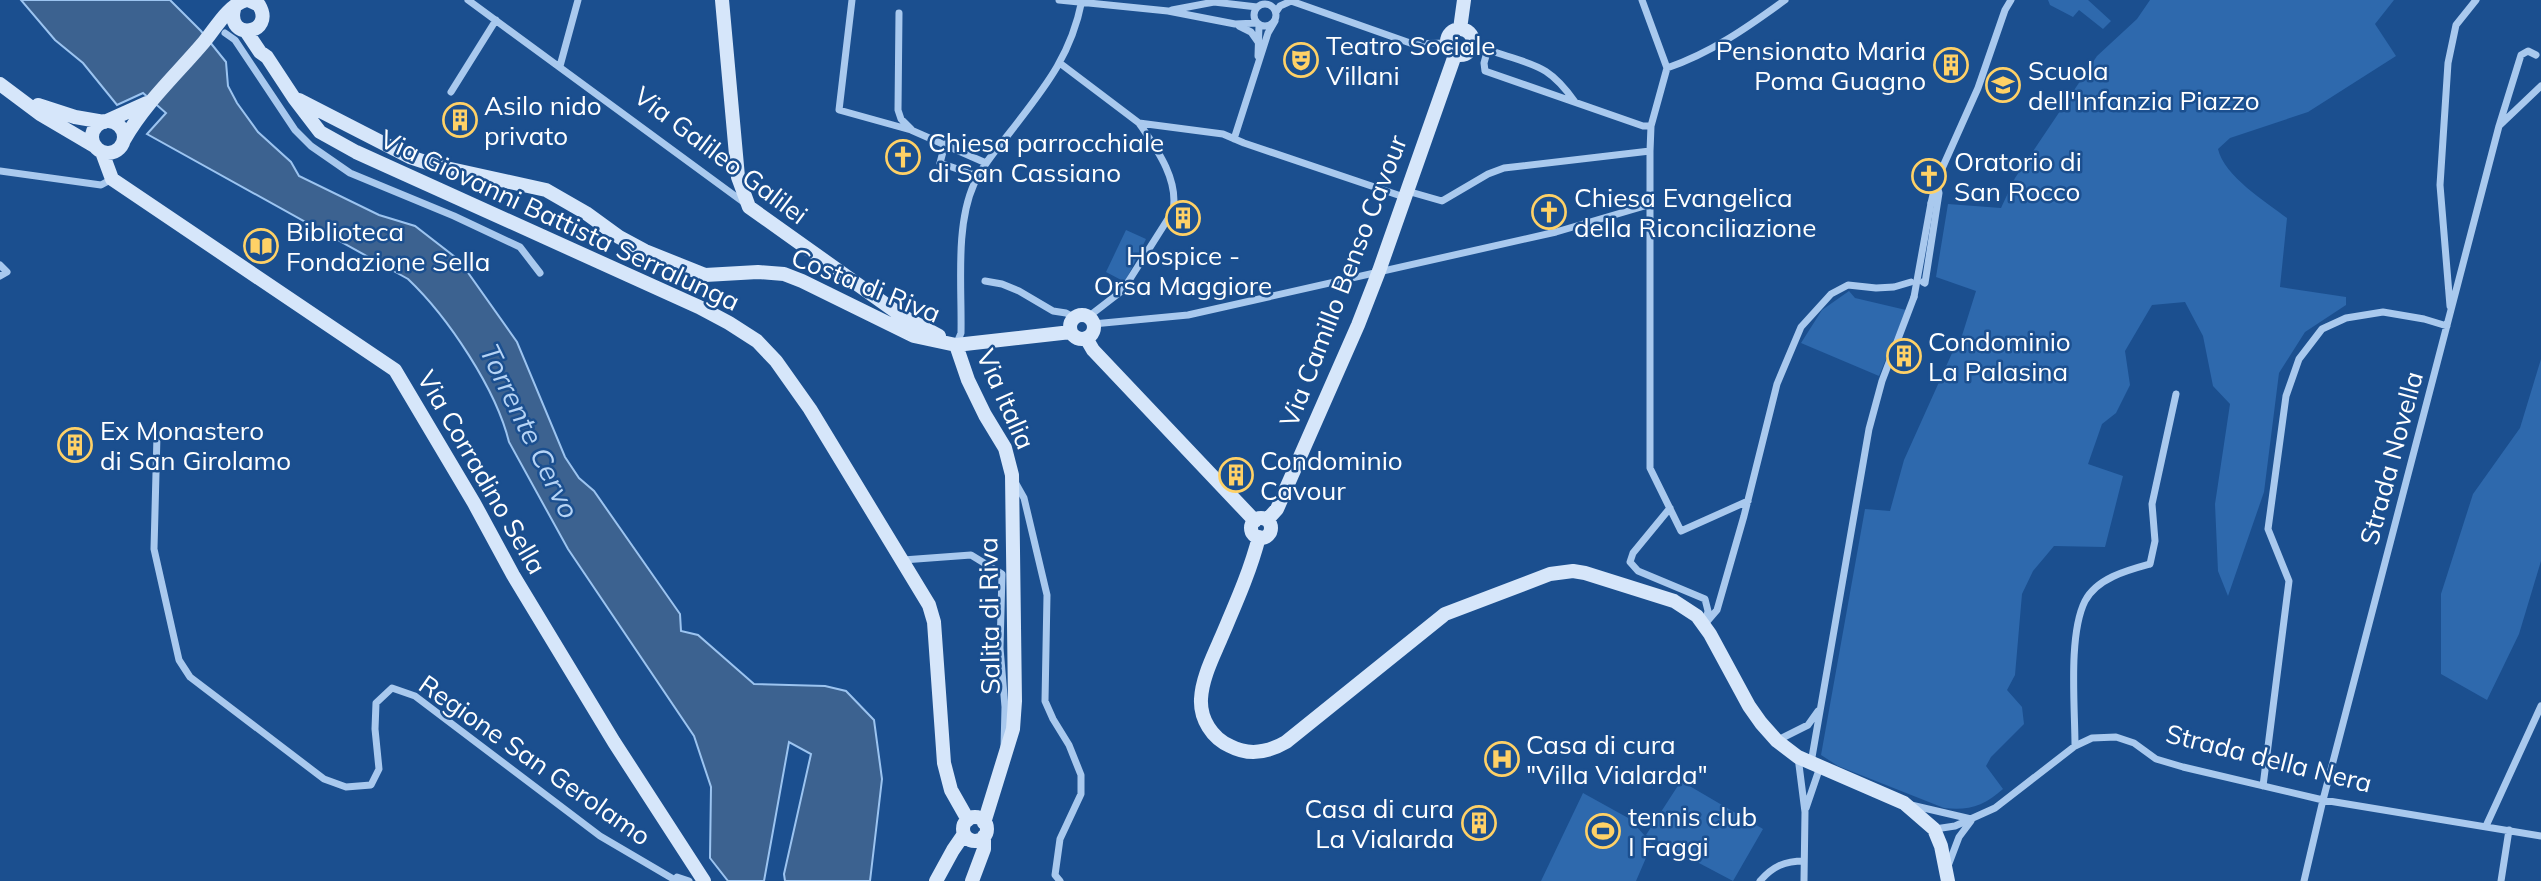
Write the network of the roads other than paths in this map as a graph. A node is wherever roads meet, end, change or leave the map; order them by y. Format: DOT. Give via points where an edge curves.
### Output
graph roads {
  1 [pos="468,0"];
  2 [pos="578,0"];
  3 [pos="722,0"];
  4 [pos="852,0"];
  5 [pos="1059,0"];
  6 [pos="1464,0"];
  7 [pos="1642,0"];
  8 [pos="1785,0"];
  9 [pos="2011,0"];
  10 [pos="2476,0"];
  11 [pos="1082,1"];
  12 [pos="250,3"];
  13 [pos="1257,7"];
  14 [pos="1168,11"];
  15 [pos="1276,12"];
  16 [pos="899,13"];
  17 [pos="496,20"];
  18 [pos="1275,21"];
  19 [pos="262,23"];
  20 [pos="1236,24"];
  21 [pos="1258,24"];
  22 [pos="1460,29"];
  23 [pos="243,30"];
  24 [pos="215,35"];
  25 [pos="1258,41"];
  26 [pos="1472,47"];
  27 [pos="1450,49"];
  28 [pos="1487,52"];
  29 [pos="2536,55"];
  30 [pos="267,57"];
  31 [pos="1258,63"];
  32 [pos="1061,64"];
  33 [pos="560,66"];
  34 [pos="1667,68"];
  35 [pos="0,84"];
  36 [pos="2541,86"];
  37 [pos="450,92"];
  38 [pos="20,97"];
  39 [pos="294,98"];
  40 [pos="1575,103"];
  41 [pos="128,119"];
  42 [pos="105,122"];
  43 [pos="1139,123"];
  44 [pos="1651,126"];
  45 [pos="2499,126"];
  46 [pos="911,130"];
  47 [pos="1234,139"];
  48 [pos="122,144"];
  49 [pos="945,144"];
  50 [pos="99,150"];
  51 [pos="1650,151"];
  52 [pos="986,163"];
  53 [pos="0,171"];
  54 [pos="978,176"];
  55 [pos="116,181"];
  56 [pos="1936,182"];
  57 [pos="1405,194"];
  58 [pos="1648,205"];
  59 [pos="749,206"];
  60 [pos="0,265"];
  61 [pos="1379,271"];
  62 [pos="540,273"];
  63 [pos="0,276"];
  64 [pos="985,281"];
  65 [pos="1910,282"];
  66 [pos="1923,282"];
  67 [pos="2450,314"];
  68 [pos="1082,323"];
  69 [pos="2447,326"];
  70 [pos="956,345"];
  71 [pos="2176,394"];
  72 [pos="157,435"];
  73 [pos="1012,475"];
  74 [pos="1748,502"];
  75 [pos="1670,508"];
  76 [pos="1261,520"];
  77 [pos="902,560"];
  78 [pos="1704,624"];
  79 [pos="1821,704"];
  80 [pos="2541,706"];
  81 [pos="1777,741"];
  82 [pos="2075,747"];
  83 [pos="1005,755"];
  84 [pos="1810,763"];
  85 [pos="2263,786"];
  86 [pos="2323,800"];
  87 [pos="1904,803"];
  88 [pos="1805,812"];
  89 [pos="1972,819"];
  90 [pos="2486,826"];
  91 [pos="984,829"];
  92 [pos="1934,829"];
  93 [pos="2510,830"];
  94 [pos="967,831"];
  95 [pos="2541,836"];
  96 [pos="1804,861"];
  97 [pos="1947,875"];
  98 [pos="675,880"];
  99 [pos="689,881"];
  100 [pos="704,881"];
  101 [pos="936,881"];
  102 [pos="972,881"];
  103 [pos="1060,881"];
  104 [pos="1760,881"];
  105 [pos="1804,881"];
  106 [pos="2304,881"];
  107 [pos="2501,881"];
  1 -- 17 [label="street, Via Galileo Galilei"];
  2 -- 33 [label="street"];
  3 -- 59 [label="street" via="738,177"];
  4 -- 46 [label="street" via="839,110"];
  5 -- 11 [label="street"];
  6 -- 22 [label="street"];
  7 -- 34 [label="street"];
  8 -- 34 [label="street" via="1715,47"];
  9 -- 56 [label="street"];
  10 -- 67 [label="street" via="2456,25 2448,63 2440,185"];
  11 -- 14 [label="street"];
  11 -- 32 [label="street, Via Italia"];
  12 -- 19 [label="street, Via Giovanni Battista Serralunga" via="263,13"];
  12 -- 23 [label="street, Via Giovanni Battista Serralunga" via="234,23"];
  12 -- 24 [label="street"];
  13 -- 14 [label="street" via="1214,2"];
  13 -- 15 [label="street" via="1266,4"];
  13 -- 21 [label="street" via="1253,13"];
  14 -- 20 [label="street"];
  15 -- 18 [label="street"];
  15 -- 27 [label="street" via="1291,1 1413,44"];
  16 -- 46 [label="street" via="898,110"];
  17 -- 33 [label="street, Via Galileo Galilei"];
  17 -- 37 [label="street"];
  18 -- 21 [label="street" via="1269,26"];
  18 -- 31 [label="street"];
  19 -- 23 [label="street"];
  19 -- 30 [label="street, Via Giovanni Battista Serralunga"];
  20 -- 21 [label="street"];
  20 -- 25 [label="street"];
  21 -- 25 [label="street"];
  22 -- 26 [label="street" via="1471,35"];
  22 -- 27 [label="street" via="1449,34"];
  23 -- 24 [label="street"];
  23 -- 30 [label="street, Via Giovanni Battista Serralunga"];
  24 -- 41 [label="street"];
  24 -- 62 [label="street" via="235,40 295,130 311,146 350,173 520,247"];
  25 -- 31 [label="street"];
  26 -- 27 [label="street" via="1467,54"];
  26 -- 28 [label="street"];
  27 -- 57 [label="street, Via Camillo Benso Cavour"];
  28 -- 40 [label="street" via="1546,69"];
  28 -- 40 [label="street" via="1485,71"];
  29 -- 45 [label="street, Strada Novella" via="2528,51 2521,55"];
  30 -- 39 [label="street, Via Giovanni Battista Serralunga"];
  31 -- 47 [label="street"];
  32 -- 43 [label="street"];
  32 -- 52 [label="street, Via Italia"];
  33 -- 59 [label="street, Via Galileo Galilei"];
  34 -- 44 [label="street"];
  35 -- 38 [label="street"];
  36 -- 45 [label="street"];
  38 -- 42 [label="street" via="67,115"];
  38 -- 50 [label="street"];
  39 -- 70 [label="street, Costa di Riva" via="410,157 546,190 645,251 705,275 784,274 914,336"];
  39 -- 77 [label="street, Via Giovanni Battista Serralunga" via="320,132 356,152 699,307 757,341 810,409"];
  40 -- 44 [label="street"];
  41 -- 42 [label="street"];
  41 -- 48 [label="street"];
  42 -- 48 [label="street" via="120,126"];
  42 -- 50 [label="street" via="93,132"];
  43 -- 47 [label="street"];
  43 -- 68 [label="street" via="1165,162 1173,211 1123,290"];
  44 -- 51 [label="street"];
  45 -- 67 [label="street, Strada Novella"];
  46 -- 49 [label="street"];
  47 -- 57 [label="street"];
  48 -- 50 [label="street" via="112,153"];
  48 -- 55 [label="street"];
  49 -- 52 [label="street"];
  49 -- 54 [label="street" via="940,163"];
  50 -- 55 [label="street"];
  51 -- 57 [label="street" via="1504,168 1441,201"];
  51 -- 58 [label="street"];
  52 -- 54 [label="street, Via Italia"];
  53 -- 55 [label="street" via="101,185"];
  54 -- 70 [label="street, Via Italia" via="965,214 961,333"];
  55 -- 100 [label="street, Via Corradino Sella" via="395,370 513,575"];
  56 -- 66 [label="street" via="1939,193"];
  56 -- 79 [label="street, bridge" via="1914,297 1869,429"];
  57 -- 61 [label="street, Via Camillo Benso Cavour"];
  58 -- 61 [label="street" via="1556,232"];
  58 -- 75 [label="street" via="1650,468"];
  59 -- 70 [label="street, Via Galileo Galilei" via="902,316"];
  60 -- 63 [label="street" via="7,272"];
  61 -- 68 [label="street" via="1188,315"];
  61 -- 76 [label="street, Via Camillo Benso Cavour" via="1277,509"];
  64 -- 68 [label="street" via="1019,291"];
  65 -- 74 [label="street" via="1877,288 1848,285 1831,294 1801,327 1777,384"];
  67 -- 69 [label="street, Strada Novella"];
  68 -- 70 [label="street, Costa di Riva"];
  68 -- 76 [label="street" via="1076,337 1086,338"];
  69 -- 85 [label="street" via="2383,312 2346,318 2322,329 2298,359 2286,396 2269,529 2290,581"];
  69 -- 86 [label="street, Strada Novella"];
  70 -- 73 [label="street, Via Italia" via="968,380 1005,448"];
  71 -- 82 [label="street" via="2152,503 2155,541 2150,564 2120,573 2086,599 2076,634"];
  72 -- 98 [label="street, Regione San Gerolamo" via="154,549 179,660 190,677 324,779 346,787 371,785 379,768 376,702 392,688 415,696 600,836"];
  73 -- 83 [label="street, Salita di Riva" via="1015,701"];
  73 -- 103 [label="street" via="1024,498 1046,595 1045,701 1082,775 1081,794 1060,839 1055,875"];
  74 -- 75 [label="street" via="1681,531"];
  74 -- 78 [label="street" via="1717,610"];
  75 -- 78 [label="street" via="1630,562 1638,571 1705,599"];
  76 -- 78 [label="street" via="1252,529 1259,537 1251,566 1207,671 1201,697 1208,726 1223,742 1241,751 1261,751 1286,742 1446,614 1550,574 1585,573 1661,597 1686,607"];
  77 -- 83 [label="street, Salita di Riva" via="971,555 1002,574"];
  77 -- 94 [label="street, Via Giovanni Battista Serralunga" via="934,622 944,763"];
  78 -- 81 [label="street" via="1749,706"];
  79 -- 81 [label="street" via="1808,726"];
  79 -- 84 [label="street"];
  80 -- 90 [label="street"];
  81 -- 84 [label="street"];
  82 -- 85 [label="street, Strada della Nera" via="2092,738 2116,737 2156,759"];
  82 -- 89 [label="street, Strada della Nera" via="1995,808"];
  83 -- 91 [label="street, Salita di Riva"];
  84 -- 87 [label="street"];
  84 -- 88 [label="street"];
  84 -- 88 [label="street"];
  85 -- 86 [label="street, Strada della Nera"];
  86 -- 90 [label="street, Strada della Nera"];
  86 -- 106 [label="street, Strada Novella"];
  87 -- 89 [label="street"];
  87 -- 92 [label="street"];
  88 -- 96 [label="street"];
  89 -- 92 [label="street, Strada della Nera"];
  89 -- 97 [label="street" via="1959,837"];
  90 -- 93 [label="street, Strada della Nera"];
  91 -- 94 [label="street" via="975,841"];
  91 -- 94 [label="street" via="975,818"];
  91 -- 102 [label="street, Salita di Riva" via="984,849"];
  92 -- 97 [label="street"];
  93 -- 95 [label="street, Strada della Nera"];
  93 -- 107 [label="street"];
  94 -- 101 [label="street"];
  94 -- 102 [label="street" via="975,852"];
  96 -- 104 [label="street" via="1775,866"];
  96 -- 105 [label="street"];
  98 -- 99 [label="street"];
}
